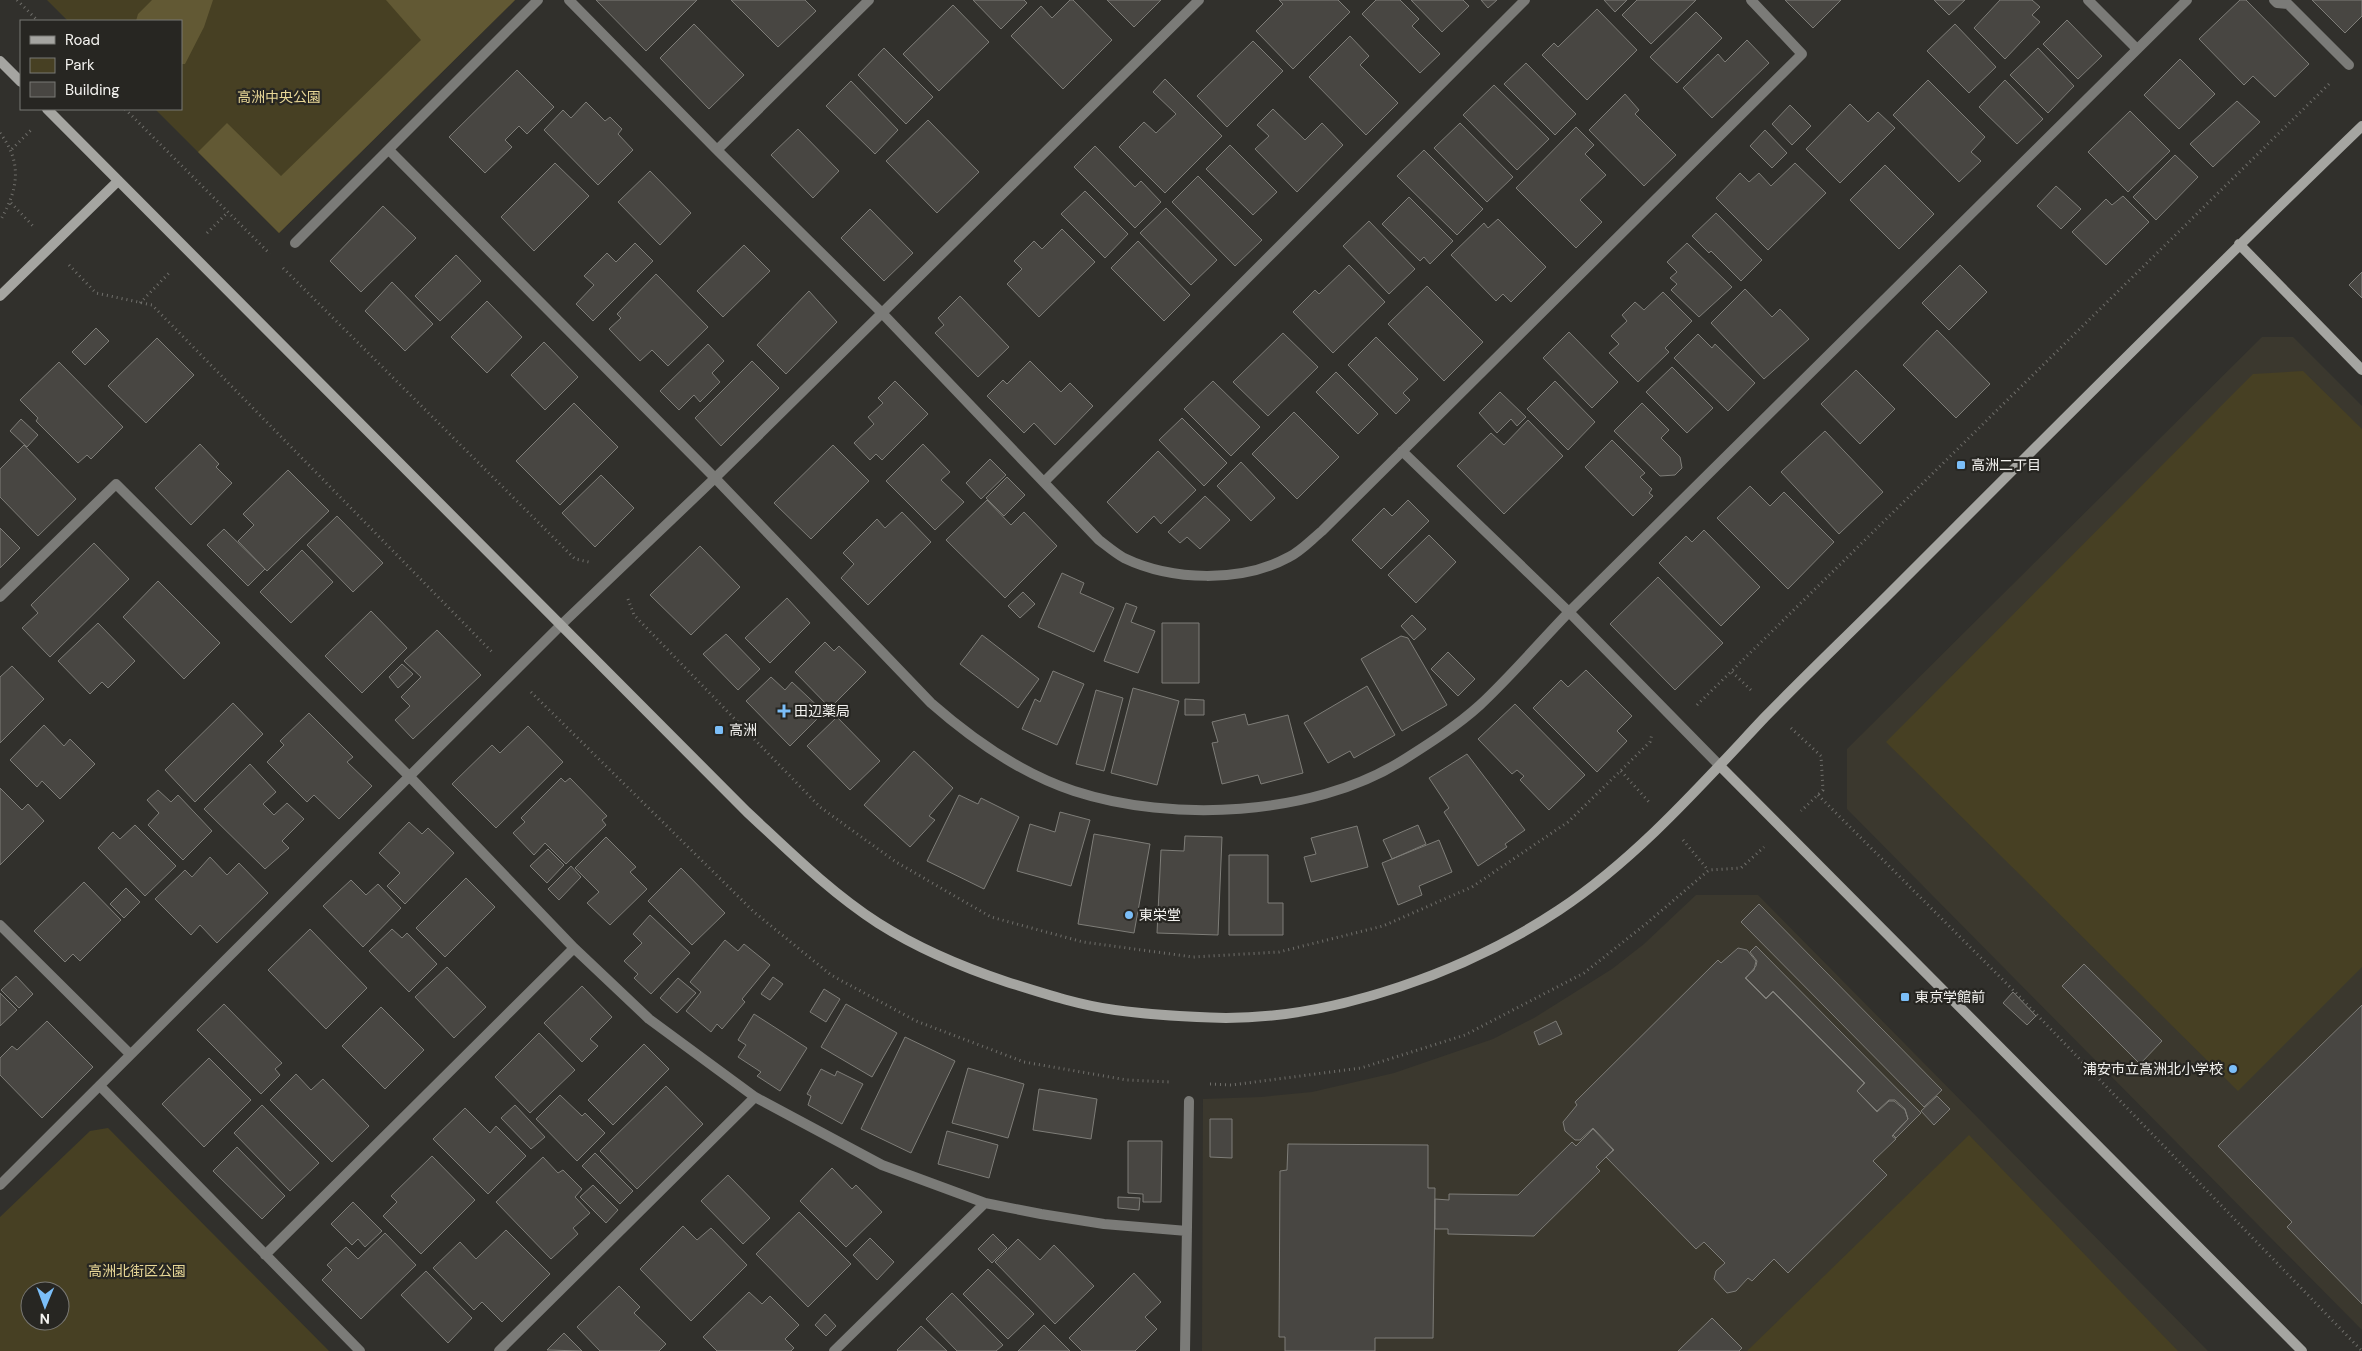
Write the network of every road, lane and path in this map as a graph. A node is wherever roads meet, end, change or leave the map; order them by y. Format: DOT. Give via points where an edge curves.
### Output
graph roads {
  1 [pos="17,0"];
  2 [pos="538,0"];
  3 [pos="570,0"];
  4 [pos="868,0"];
  5 [pos="1198,0"];
  6 [pos="1525,0"];
  7 [pos="1750,0"];
  8 [pos="2088,0"];
  9 [pos="2187,0"];
  10 [pos="2274,0"];
  11 [pos="37,20"];
  12 [pos="2137,49"];
  13 [pos="0,61"];
  14 [pos="2349,65"];
  15 [pos="20,81"];
  16 [pos="48,110"];
  17 [pos="2362,126"];
  18 [pos="0,133"];
  19 [pos="389,150"];
  20 [pos="717,150"];
  21 [pos="118,181"];
  22 [pos="11,203"];
  23 [pos="0,221"];
  24 [pos="295,243"];
  25 [pos="2239,244"];
  26 [pos="51,246"];
  27 [pos="0,296"];
  28 [pos="882,313"];
  29 [pos="2362,370"];
  30 [pos="1402,451"];
  31 [pos="715,478"];
  32 [pos="1044,482"];
  33 [pos="0,597"];
  34 [pos="1569,612"];
  35 [pos="561,625"];
  36 [pos="1732,672"];
  37 [pos="513,674"];
  38 [pos="1695,708"];
  39 [pos="1773,710"];
  40 [pos="1720,766"];
  41 [pos="410,777"];
  42 [pos="1818,794"];
  43 [pos="1782,829"];
  44 [pos="0,925"];
  45 [pos="574,948"];
  46 [pos="130,1054"];
  47 [pos="1175,1082"];
  48 [pos="1203,1084"];
  49 [pos="100,1086"];
  50 [pos="755,1097"];
  51 [pos="1189,1101"];
  52 [pos="0,1185"];
  53 [pos="984,1202"];
  54 [pos="1187,1231"];
  55 [pos="265,1255"];
  56 [pos="2362,1350"];
  57 [pos="360,1351"];
  58 [pos="499,1351"];
  59 [pos="834,1351"];
  60 [pos="1185,1351"];
  61 [pos="2302,1351"];
  1 -- 11 [label="path"];
  2 -- 19 [label="street"];
  3 -- 20 [label="street"];
  4 -- 20 [label="street"];
  5 -- 28 [label="street"];
  6 -- 32 [label="street"];
  7 -- 30 [label="street" via="1802,54"];
  8 -- 12 [label="street"];
  9 -- 12 [label="street"];
  10 -- 14 [label="street" via="2288,4"];
  12 -- 34 [label="street"];
  13 -- 15 [label="street"];
  14 -- 36 [label="path"];
  16 -- 21 [label="street"];
  17 -- 25 [label="street"];
  18 -- 22 [label="path" via="12,149 17,178"];
  19 -- 24 [label="street"];
  19 -- 31 [label="street"];
  20 -- 28 [label="street"];
  21 -- 26 [label="street"];
  21 -- 35 [label="street"];
  22 -- 23 [label="path"];
  22 -- 26 [label="path"];
  25 -- 29 [label="street"];
  25 -- 39 [label="street"];
  26 -- 27 [label="street"];
  26 -- 37 [label="path" via="96,293 152,305"];
  28 -- 31 [label="street"];
  28 -- 32 [label="street"];
  30 -- 32 [label="street" via="1322,531 1289,557 1226,576 1155,569 1123,557 1099,540"];
  30 -- 34 [label="street"];
  31 -- 34 [label="street" via="954,723 1038,776 1073,791 1110,801 1188,810 1262,807 1321,794 1364,779 1399,763 1480,705"];
  31 -- 35 [label="street"];
  33 -- 41 [label="street" via="116,484"];
  34 -- 40 [label="street"];
  35 -- 37 [label="street"];
  35 -- 40 [label="street" via="747,812 840,896 878,923 962,967 1053,997 1112,1010 1229,1018 1288,1013 1340,1003 1453,968 1506,943 1561,909 1631,854"];
  36 -- 38 [label="path"];
  36 -- 39 [label="path"];
  37 -- 41 [label="street"];
  37 -- 47 [label="path" via="754,912 831,975 916,1021 1024,1062 1126,1080"];
  39 -- 40 [label="street"];
  39 -- 42 [label="path" via="1821,756 1823,790"];
  40 -- 43 [label="street"];
  41 -- 45 [label="street"];
  41 -- 46 [label="street"];
  42 -- 43 [label="path"];
  42 -- 56 [label="path"];
  43 -- 48 [label="path" via="1742,868 1708,870 1584,973 1466,1036 1361,1068 1232,1085"];
  43 -- 61 [label="street"];
  44 -- 46 [label="street"];
  45 -- 50 [label="street" via="649,1018"];
  45 -- 55 [label="street"];
  46 -- 49 [label="street"];
  49 -- 52 [label="street"];
  49 -- 55 [label="street"];
  50 -- 53 [label="street" via="882,1164"];
  50 -- 58 [label="street"];
  51 -- 54 [label="street"];
  53 -- 54 [label="street" via="1104,1224"];
  53 -- 59 [label="street"];
  54 -- 60 [label="street"];
  55 -- 57 [label="street"];
}
